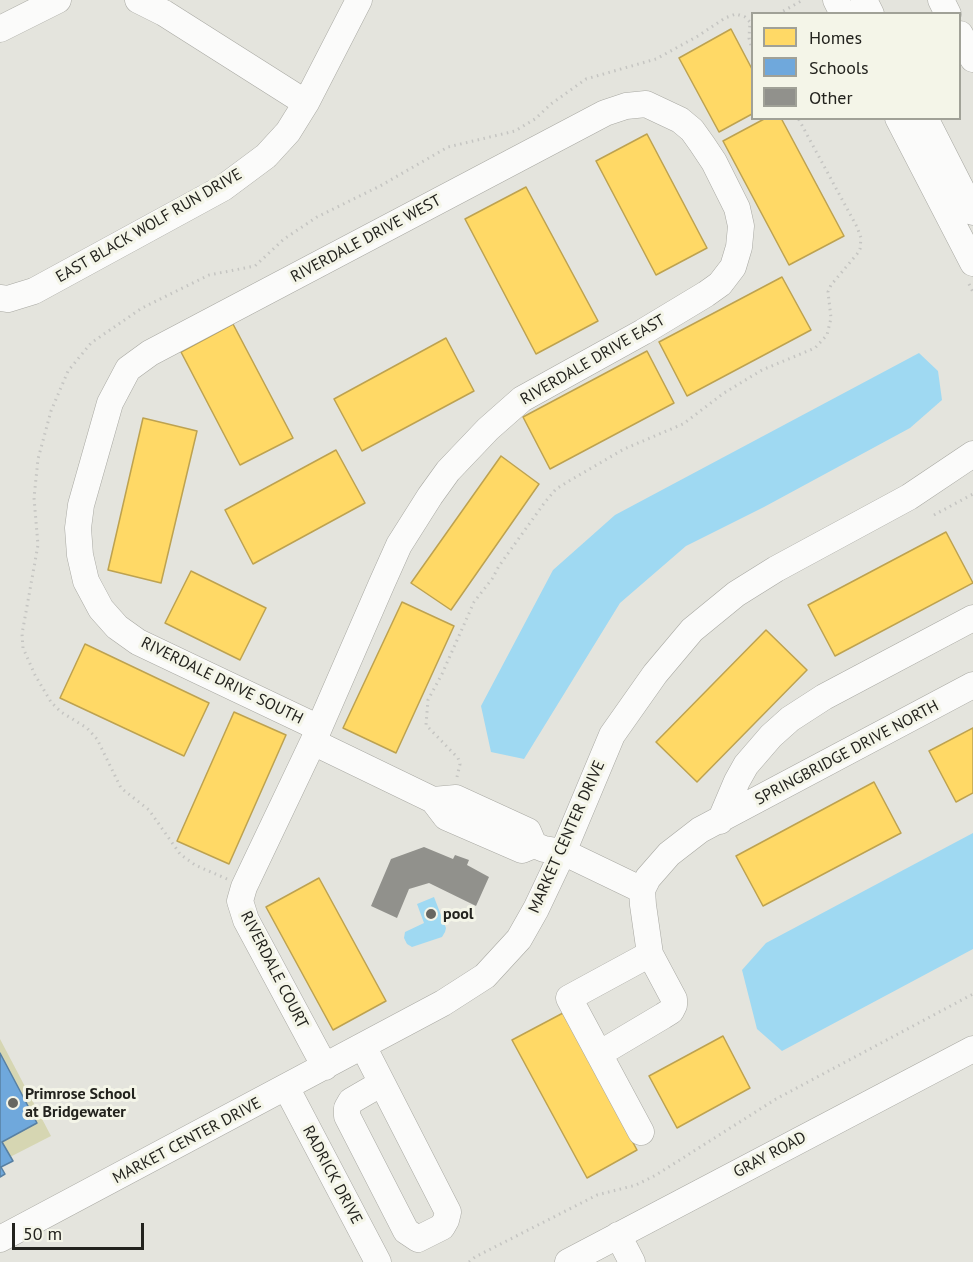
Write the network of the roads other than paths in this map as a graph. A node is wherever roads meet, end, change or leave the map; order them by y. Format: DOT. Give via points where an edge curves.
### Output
graph roads {
  1 [pos="58,0"];
  2 [pos="138,0"];
  3 [pos="359,0"];
  4 [pos="0,29"];
  5 [pos="961,36"];
  6 [pos="973,59"];
  7 [pos="306,103"];
  8 [pos="605,113"];
  9 [pos="899,120"];
  10 [pos="926,120"];
  11 [pos="973,212"];
  12 [pos="973,263"];
  13 [pos="0,298"];
  14 [pos="128,369"];
  15 [pos="973,454"];
  16 [pos="973,475"];
  17 [pos="909,497"];
  18 [pos="973,618"];
  19 [pos="973,685"];
  20 [pos="316,735"];
  21 [pos="720,821"];
  22 [pos="563,852"];
  23 [pos="642,890"];
  24 [pos="650,954"];
  25 [pos="363,1046"];
  26 [pos="973,1049"];
  27 [pos="599,1054"];
  28 [pos="325,1067"];
  29 [pos="382,1083"];
  30 [pos="286,1088"];
  31 [pos="641,1132"];
  32 [pos="377,1175"];
  33 [pos="342,1194"];
  34 [pos="618,1235"];
  35 [pos="0,1239"];
  36 [pos="378,1262"];
  37 [pos="568,1262"];
  38 [pos="632,1262"];
  1 -- 4 [label="street"];
  2 -- 7 [label="street"];
  3 -- 7 [label="street, EAST BLACK WOLF RUN DRIVE"];
  5 -- 6 [label="street"];
  7 -- 13 [label="street, EAST BLACK WOLF RUN DRIVE" via="288,132 266,156 223,188 34,291"];
  8 -- 14 [label="street, RIVERDALE DRIVE WEST" via="150,353"];
  8 -- 20 [label="street, RIVERDALE DRIVE EAST" via="626,105 646,104 692,130 714,162 737,208 741,226 733,267 706,294 522,399 468,449 430,496 399,545"];
  9 -- 12 [label="street"];
  10 -- 11 [label="street"];
  14 -- 20 [label="street, RIVERDALE DRIVE SOUTH" via="110,403 81,505 78,528 86,581 101,609 138,642"];
  15 -- 17 [label="street, MARKET CENTER DRIVE"];
  16 -- 17 [label="street, MARKET CENTER DRIVE"];
  17 -- 22 [label="street, MARKET CENTER DRIVE" via="776,568 692,630 612,735"];
  18 -- 21 [label="street, SPRINGBRIDGE DRIVE NORTH" via="790,719 746,765"];
  19 -- 21 [label="street, SPRINGBRIDGE DRIVE NORTH"];
  20 -- 22 [label="street, RIVERDALE DRIVE SOUTH" via="440,799 456,798 528,831 534,845"];
  20 -- 28 [label="street, RIVERDALE COURT" via="240,901 246,920"];
  21 -- 23 [label="street, SPRINGBRIDGE DRIVE NORTH" via="680,843"];
  22 -- 23 [label="street, RIVERDALE DRIVE SOUTH"];
  22 -- 25 [label="street, MARKET CENTER DRIVE" via="527,926 493,969 460,994"];
  23 -- 24 [label="street"];
  24 -- 27 [label="street" via="674,999 671,1011"];
  24 -- 27 [label="street" via="569,998"];
  25 -- 28 [label="street, MARKET CENTER DRIVE"];
  25 -- 29 [label="street"];
  26 -- 34 [label="street, GRAY ROAD"];
  27 -- 31 [label="street"];
  28 -- 30 [label="street, MARKET CENTER DRIVE"];
  29 -- 32 [label="street" via="351,1101 347,1108 347,1116"];
  29 -- 32 [label="street" via="448,1212 442,1227 418,1239 412,1237"];
  30 -- 33 [label="street, RADRICK DRIVE"];
  30 -- 35 [label="street, MARKET CENTER DRIVE"];
  32 -- 33 [label="street"];
  33 -- 36 [label="street, RADRICK DRIVE"];
  34 -- 37 [label="street, GRAY ROAD"];
  34 -- 38 [label="street"];
}
